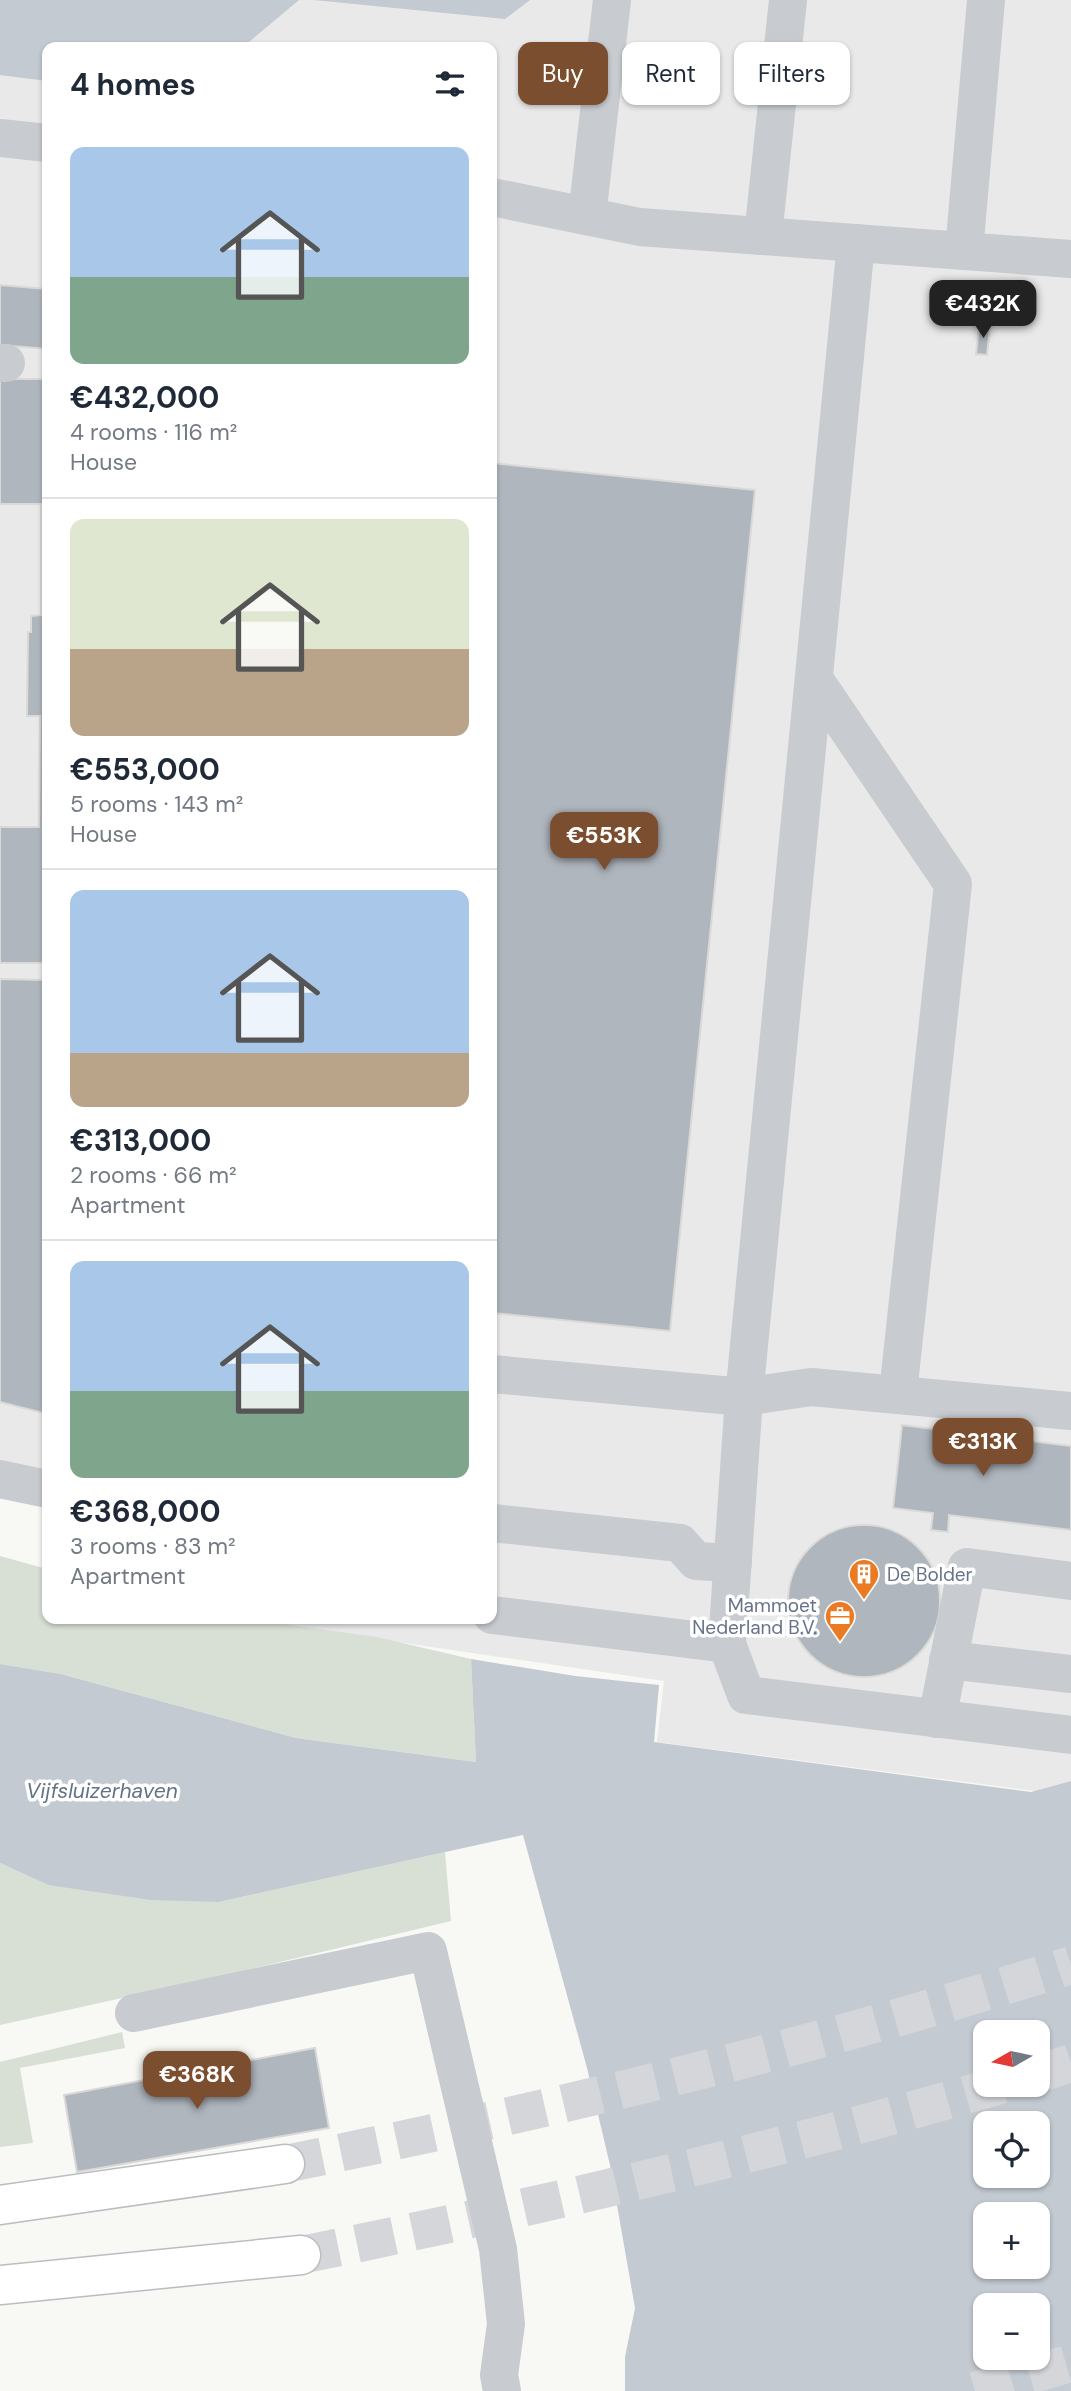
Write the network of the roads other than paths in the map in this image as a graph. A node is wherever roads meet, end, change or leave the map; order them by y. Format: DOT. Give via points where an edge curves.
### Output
graph roads {
  1 [pos="612,0"];
  2 [pos="788,0"];
  3 [pos="986,0"];
  4 [pos="0,138"];
  5 [pos="42,142"];
  6 [pos="497,198"];
  7 [pos="587,216"];
  8 [pos="763,236"];
  9 [pos="856,243"];
  10 [pos="964,251"];
  11 [pos="1071,259"];
  12 [pos="814,679"];
  13 [pos="497,1374"];
  14 [pos="898,1393"];
  15 [pos="744,1396"];
  16 [pos="1071,1411"];
  17 [pos="0,1479"];
  18 [pos="42,1488"];
  19 [pos="497,1524"];
  20 [pos="733,1563"];
  21 [pos="1071,1581"];
  22 [pos="497,1616"];
  23 [pos="727,1644"];
  24 [pos="948,1660"];
  25 [pos="1071,1674"];
  26 [pos="937,1719"];
  27 [pos="1071,1735"];
  28 [pos="134,2013"];
  29 [pos="285,2164"];
  30 [pos="0,2205"];
  31 [pos="301,2255"];
  32 [pos="0,2285"];
  33 [pos="502,2391"];
  1 -- 7 [label="street"];
  2 -- 8 [label="street"];
  3 -- 10 [label="street"];
  4 -- 5 [label="street"];
  6 -- 7 [label="street"];
  7 -- 8 [label="street" via="640,227"];
  8 -- 9 [label="street"];
  9 -- 10 [label="street"];
  9 -- 12 [label="street"];
  10 -- 11 [label="street"];
  12 -- 14 [label="street" via="953,884"];
  12 -- 15 [label="street"];
  13 -- 15 [label="street"];
  14 -- 15 [label="street" via="811,1387"];
  14 -- 16 [label="street"];
  15 -- 20 [label="street"];
  17 -- 18 [label="street"];
  19 -- 20 [label="street" via="680,1543 696,1561"];
  20 -- 23 [label="street"];
  21 -- 24 [label="street" via="967,1567"];
  22 -- 23 [label="street"];
  23 -- 26 [label="street" via="746,1695"];
  24 -- 25 [label="street"];
  24 -- 26 [label="street"];
  26 -- 27 [label="street"];
  28 -- 33 [label="street" via="428,1951 498,2249 506,2324 499,2375"];
  29 -- 30 [label="highway"];
  31 -- 32 [label="highway"];
}
